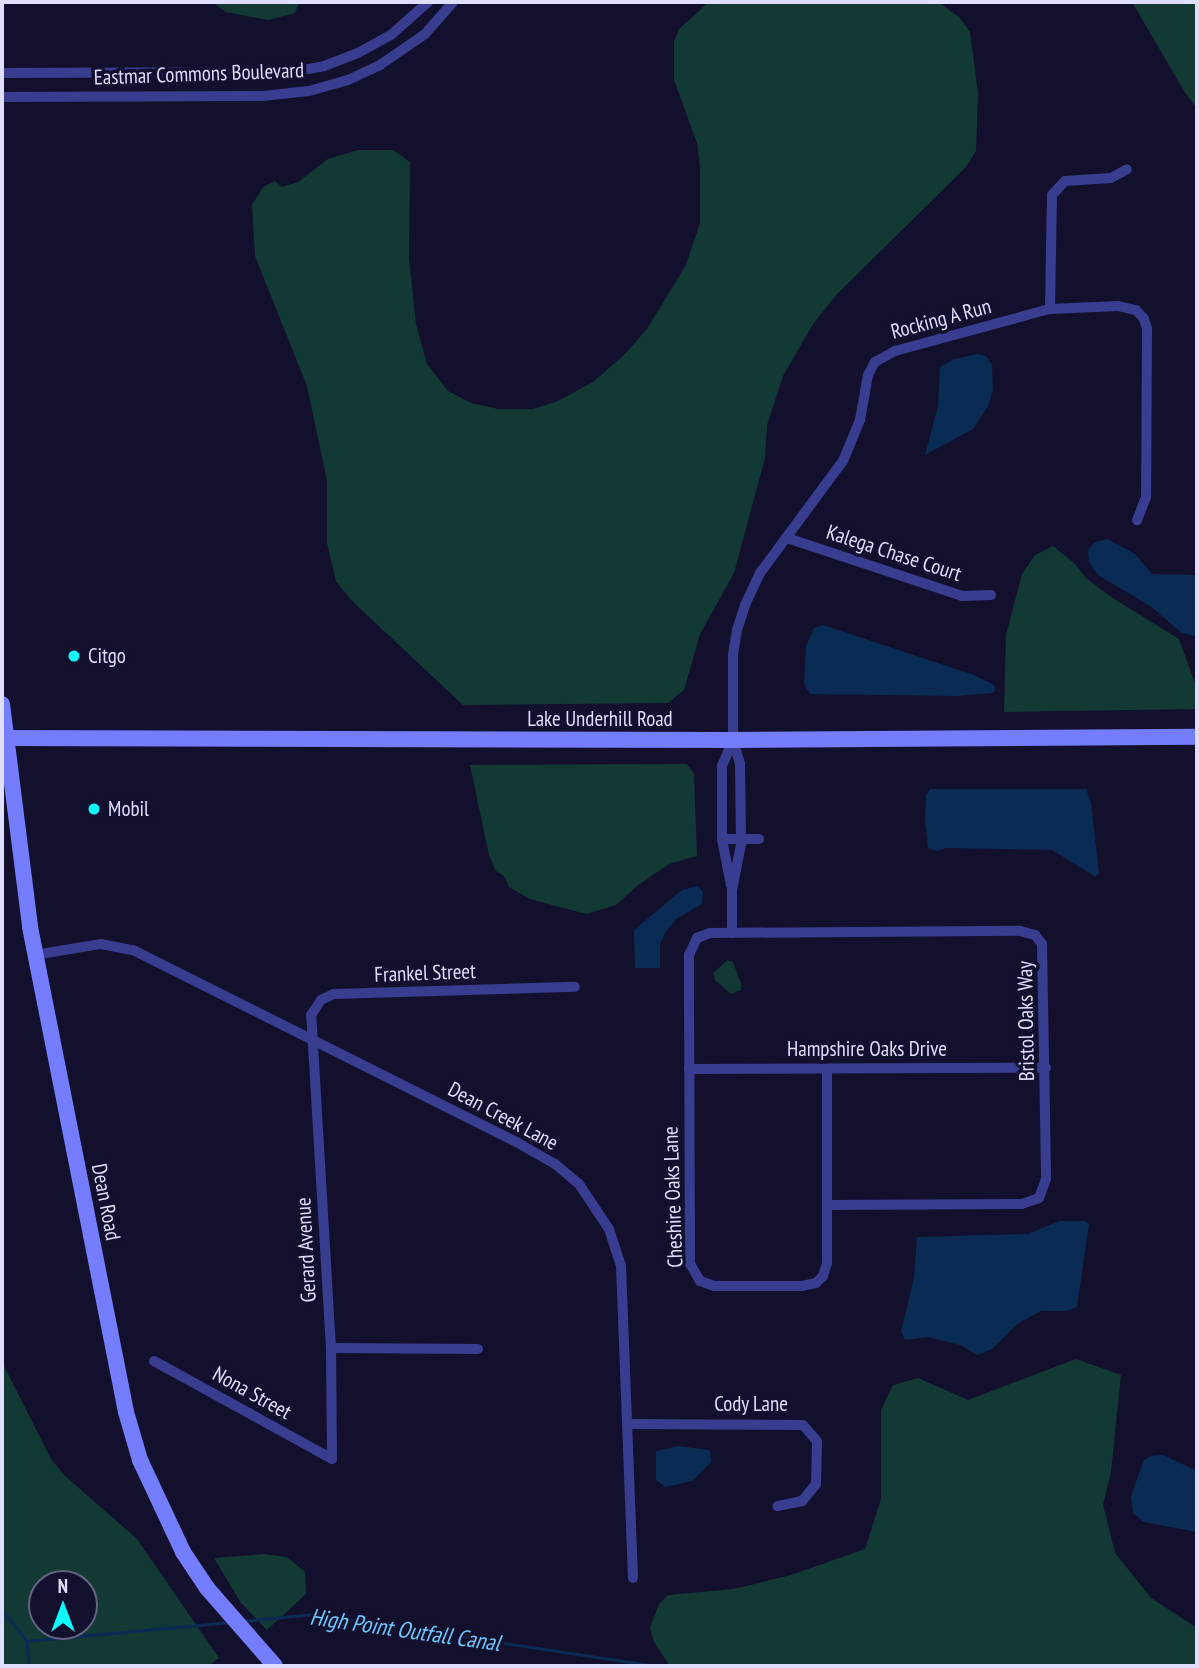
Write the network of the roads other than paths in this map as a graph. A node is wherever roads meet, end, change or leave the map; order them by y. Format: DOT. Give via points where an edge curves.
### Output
graph roads {
  1 [pos="428,2"];
  2 [pos="453,2"];
  3 [pos="2,73"];
  4 [pos="2,97"];
  5 [pos="1127,169"];
  6 [pos="1051,309"];
  7 [pos="1137,520"];
  8 [pos="787,538"];
  9 [pos="991,595"];
  10 [pos="2,704"];
  11 [pos="1197,737"];
  12 [pos="3,738"];
  13 [pos="733,740"];
  14 [pos="722,839"];
  15 [pos="740,839"];
  16 [pos="759,839"];
  17 [pos="732,890"];
  18 [pos="732,933"];
  19 [pos="35,955"];
  20 [pos="575,987"];
  21 [pos="312,1040"];
  22 [pos="1046,1068"];
  23 [pos="689,1069"];
  24 [pos="827,1069"];
  25 [pos="827,1205"];
  26 [pos="331,1348"];
  27 [pos="478,1349"];
  28 [pos="154,1361"];
  29 [pos="628,1424"];
  30 [pos="332,1459"];
  31 [pos="778,1506"];
  32 [pos="633,1578"];
  33 [pos="275,1666"];
  1 -- 3 [label="street, Eastmar Commons Boulevard" via="391,35 358,53 291,72"];
  2 -- 4 [label="street, Eastmar Commons Boulevard" via="425,34 380,65 309,91 263,96"];
  5 -- 6 [label="street" via="1111,178 1065,181 1052,195"];
  6 -- 7 [label="street, Rocking A Run" via="1127,307 1146,321 1146,499"];
  6 -- 8 [label="street, Rocking A Run" via="878,358 869,371 860,420 843,461"];
  8 -- 9 [label="street, Kalega Chase Court" via="962,596"];
  8 -- 13 [label="street, Rocking A Run" via="754,584 740,620 733,655"];
  10 -- 12 [label="street, Dean Road"];
  11 -- 13 [label="street, Lake Underhill Road"];
  12 -- 13 [label="street, Lake Underhill Road"];
  12 -- 19 [label="street, Dean Road"];
  13 -- 14 [label="street, Rocking A Run" via="722,762"];
  13 -- 15 [label="street, Rocking A Run" via="740,764"];
  14 -- 15 [label="street"];
  14 -- 17 [label="street, Rocking A Run"];
  15 -- 16 [label="street"];
  15 -- 17 [label="street, Rocking A Run"];
  17 -- 18 [label="street, Rocking A Run"];
  18 -- 22 [label="street, Bristol Oaks Way" via="1032,934 1044,950"];
  18 -- 23 [label="street, Cheshire Oaks Lane" via="703,934 690,948"];
  19 -- 21 [label="street, Dean Creek Lane" via="101,944 125,947"];
  19 -- 33 [label="street, Dean Road" via="126,1412 140,1460 160,1507 207,1588"];
  20 -- 21 [label="street, Frankel Street" via="334,994 321,1000 311,1015"];
  21 -- 26 [label="street, Gerard Avenue"];
  21 -- 29 [label="street, Dean Creek Lane" via="536,1153 586,1192 609,1228 621,1266"];
  22 -- 24 [label="street, Hampshire Oaks Drive"];
  22 -- 25 [label="street, Bristol Oaks Way" via="1046,1184 1033,1201"];
  23 -- 24 [label="street, Hampshire Oaks Drive"];
  23 -- 25 [label="street, Cheshire Oaks Lane" via="690,1264 700,1282 714,1286 816,1283 827,1268"];
  24 -- 25 [label="street, Cheshire Oaks Lane"];
  26 -- 27 [label="street"];
  26 -- 30 [label="street, Gerard Avenue"];
  28 -- 30 [label="street, Nona Street"];
  29 -- 31 [label="street, Cody Lane" via="803,1425 817,1441 816,1484 802,1501"];
  29 -- 32 [label="street, Dean Creek Lane"];
}
